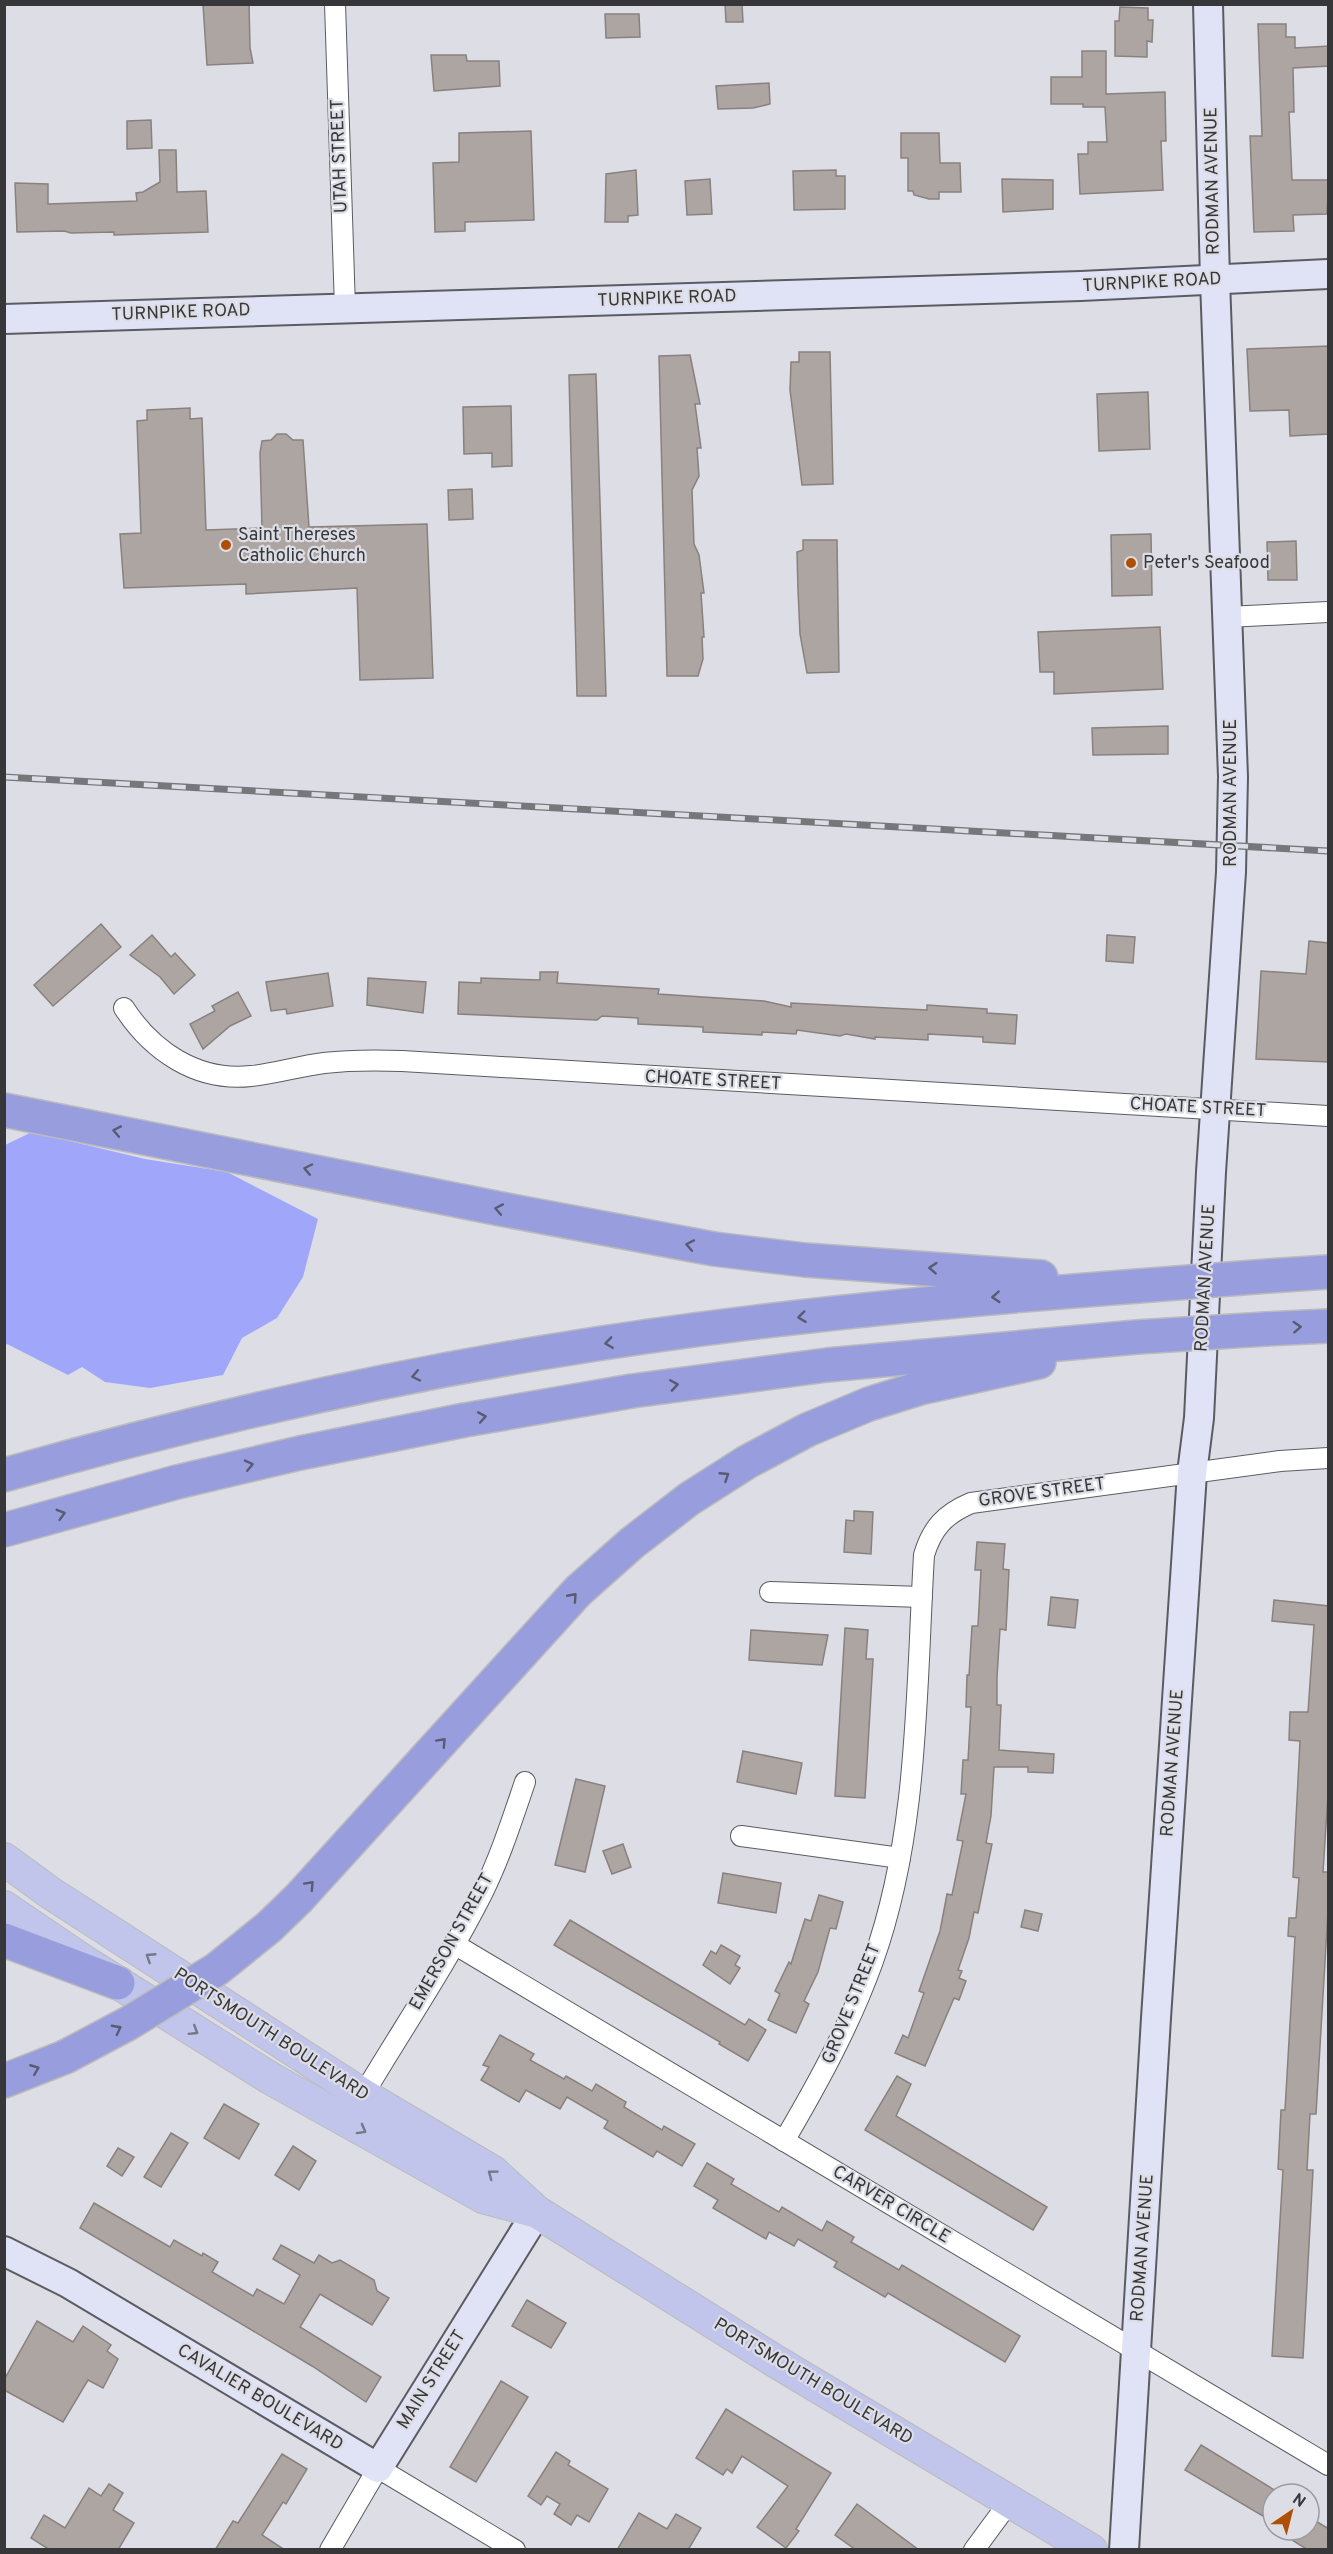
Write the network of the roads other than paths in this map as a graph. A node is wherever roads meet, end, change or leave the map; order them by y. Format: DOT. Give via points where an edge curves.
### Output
graph roads {
  1 [pos="335,4"];
  2 [pos="1208,4"];
  3 [pos="1329,274"];
  4 [pos="1215,280"];
  5 [pos="345,308"];
  6 [pos="4,319"];
  7 [pos="1329,612"];
  8 [pos="1227,617"];
  9 [pos="124,1008"];
  10 [pos="1215,1109"];
  11 [pos="4,1110"];
  12 [pos="1329,1116"];
  13 [pos="1329,1272"];
  14 [pos="1138,1286"];
  15 [pos="1329,1326"];
  16 [pos="1137,1337"];
  17 [pos="1329,1458"];
  18 [pos="1192,1473"];
  19 [pos="4,1474"];
  20 [pos="4,1530"];
  21 [pos="770,1592"];
  22 [pos="922,1597"];
  23 [pos="525,1782"];
  24 [pos="741,1836"];
  25 [pos="900,1858"];
  26 [pos="4,1859"];
  27 [pos="4,1907"];
  28 [pos="4,1940"];
  29 [pos="454,1944"];
  30 [pos="118,1983"];
  31 [pos="4,2081"];
  32 [pos="363,2095"];
  33 [pos="784,2141"];
  34 [pos="537,2212"];
  35 [pos="4,2250"];
  36 [pos="1136,2351"];
  37 [pos="1329,2465"];
  38 [pos="378,2468"];
  39 [pos="1010,2501"];
  40 [pos="330,2550"];
  41 [pos="515,2550"];
  42 [pos="974,2550"];
  43 [pos="1091,2550"];
  44 [pos="1124,2550"];
  1 -- 5 [label="street, UTAH STREET"];
  2 -- 4 [label="street, RODMAN AVENUE"];
  3 -- 4 [label="street, TURNPIKE ROAD"];
  4 -- 5 [label="street, TURNPIKE ROAD"];
  4 -- 8 [label="street, RODMAN AVENUE"];
  5 -- 6 [label="street, TURNPIKE ROAD"];
  7 -- 8 [label="street"];
  8 -- 10 [label="street, RODMAN AVENUE" via="1232,854"];
  9 -- 10 [label="street, CHOATE STREET" via="153,1045 175,1060 224,1076 250,1077 323,1064 402,1061"];
  10 -- 12 [label="street, CHOATE STREET"];
  10 -- 18 [label="street, RODMAN AVENUE" via="1199,1418"];
  14 -- 11 [label="highway, one-way" via="805,1260 714,1249"];
  13 -- 14 [label="highway, bridge"];
  14 -- 19 [label="highway, one-way" via="958,1299 718,1327 541,1353 428,1373 208,1422"];
  16 -- 15 [label="highway, one-way, bridge"];
  20 -- 16 [label="highway, one-way" via="300,1453 610,1395 827,1365"];
  31 -- 16 [label="highway, one-way, bridge" via="65,2057 129,2023 216,1969 269,1927 332,1863 578,1591 689,1498 787,1441 869,1404 920,1388"];
  17 -- 18 [label="street, GROVE STREET"];
  18 -- 22 [label="street, GROVE STREET" via="970,1503 954,1510 939,1522 929,1538"];
  18 -- 36 [label="street, RODMAN AVENUE"];
  21 -- 22 [label="street"];
  22 -- 25 [label="street, GROVE STREET" via="913,1746"];
  23 -- 29 [label="street, EMERSON STREET" via="483,1892"];
  24 -- 25 [label="street"];
  25 -- 33 [label="street, GROVE STREET" via="873,1959 851,2017"];
  32 -- 26 [label="main road, PORTSMOUTH BOULEVARD, one-way"];
  27 -- 30 [label="main road, PORTSMOUTH BOULEVARD"];
  28 -- 30 [label="highway"];
  29 -- 32 [label="street, EMERSON STREET"];
  29 -- 33 [label="street, CARVER CIRCLE"];
  30 -- 34 [label="main road, PORTSMOUTH BOULEVARD, one-way" via="270,2078 483,2197"];
  34 -- 32 [label="main road, PORTSMOUTH BOULEVARD, one-way" via="493,2172"];
  33 -- 36 [label="street, CARVER CIRCLE"];
  34 -- 38 [label="street, MAIN STREET"];
  34 -- 39 [label="main road, PORTSMOUTH BOULEVARD" via="775,2361"];
  35 -- 38 [label="street, CAVALIER BOULEVARD" via="68,2283"];
  36 -- 37 [label="street, CARVER CIRCLE"];
  36 -- 44 [label="street, RODMAN AVENUE"];
  38 -- 40 [label="street, MAIN STREET"];
  38 -- 41 [label="street, CAVALIER BOULEVARD"];
  39 -- 42 [label="street"];
  39 -- 43 [label="main road, PORTSMOUTH BOULEVARD"];
}
